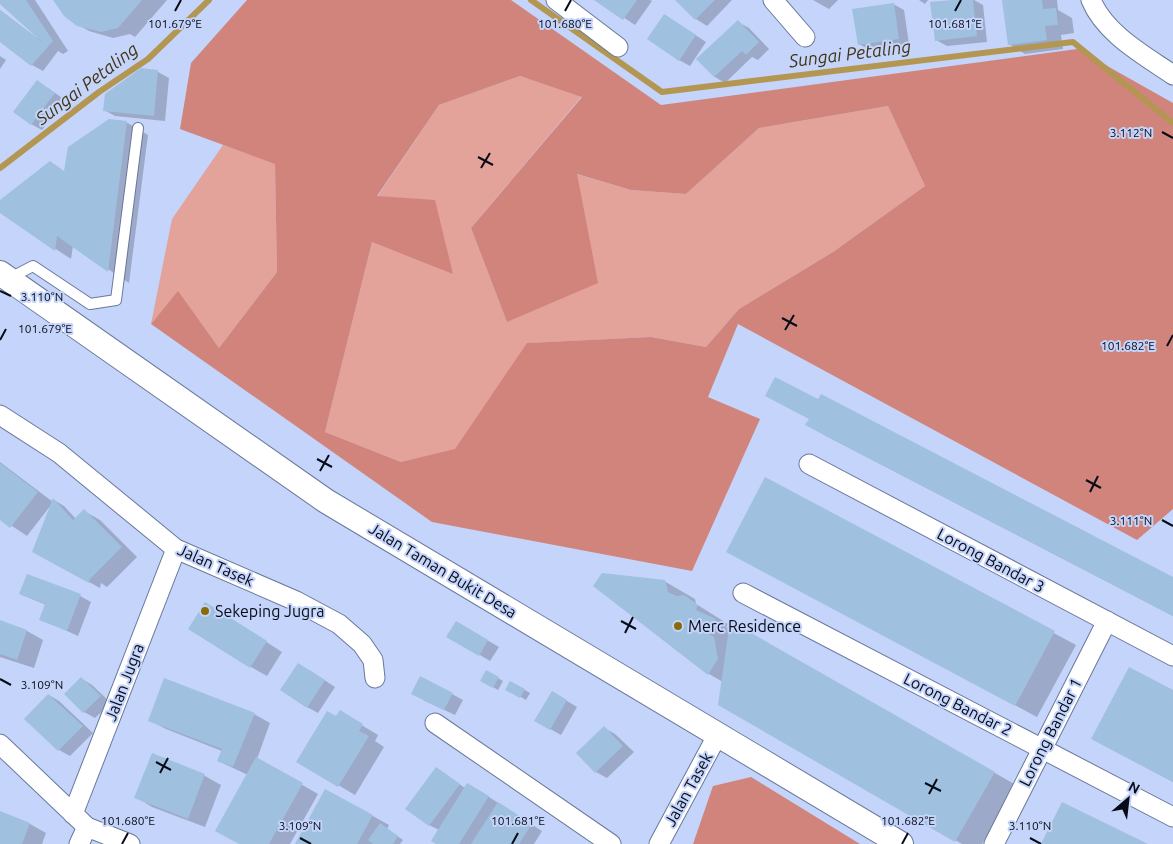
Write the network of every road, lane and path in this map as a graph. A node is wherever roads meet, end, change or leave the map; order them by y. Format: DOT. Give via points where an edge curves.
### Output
graph roads {
  1 [pos="556,0"];
  2 [pos="773,0"];
  3 [pos="1091,0"];
  4 [pos="805,36"];
  5 [pos="618,47"];
  6 [pos="1173,75"];
  7 [pos="138,128"];
  8 [pos="4,276"];
  9 [pos="0,415"];
  10 [pos="809,464"];
  11 [pos="176,549"];
  12 [pos="743,593"];
  13 [pos="1107,621"];
  14 [pos="1173,656"];
  15 [pos="375,678"];
  16 [pos="435,723"];
  17 [pos="718,734"];
  18 [pos="0,744"];
  19 [pos="1043,748"];
  20 [pos="73,814"];
  21 [pos="1173,817"];
  22 [pos="87,827"];
  23 [pos="79,844"];
  24 [pos="130,844"];
  25 [pos="611,844"];
  26 [pos="658,844"];
  27 [pos="901,844"];
  28 [pos="994,844"];
  1 -- 5 [label="street"];
  2 -- 4 [label="street"];
  3 -- 6 [label="street" via="1096,13 1128,44"];
  7 -- 8 [label="lane" via="116,300 90,304 33,266"];
  8 -- 17 [label="street, Jalan Taman Bukit Desa" via="326,500"];
  9 -- 11 [label="street, Jalan Tasek" via="59,453"];
  10 -- 13 [label="street, Lorong Bandar 3"];
  11 -- 15 [label="street, Jalan Tasek" via="296,601 339,624 362,644 374,660"];
  11 -- 20 [label="street, Jalan Jugra"];
  12 -- 19 [label="street, Lorong Bandar 2"];
  13 -- 14 [label="street, Lorong Bandar 3"];
  13 -- 19 [label="street, Lorong Bandar 1"];
  16 -- 25 [label="street"];
  17 -- 26 [label="street, Jalan Tasek"];
  17 -- 27 [label="street, Jalan Taman Bukit Desa"];
  18 -- 20 [label="street"];
  19 -- 21 [label="street, Lorong Bandar 2"];
  19 -- 28 [label="street, Lorong Bandar 1"];
  20 -- 22 [label="street"];
  22 -- 23 [label="street"];
  22 -- 24 [label="street"];
}
